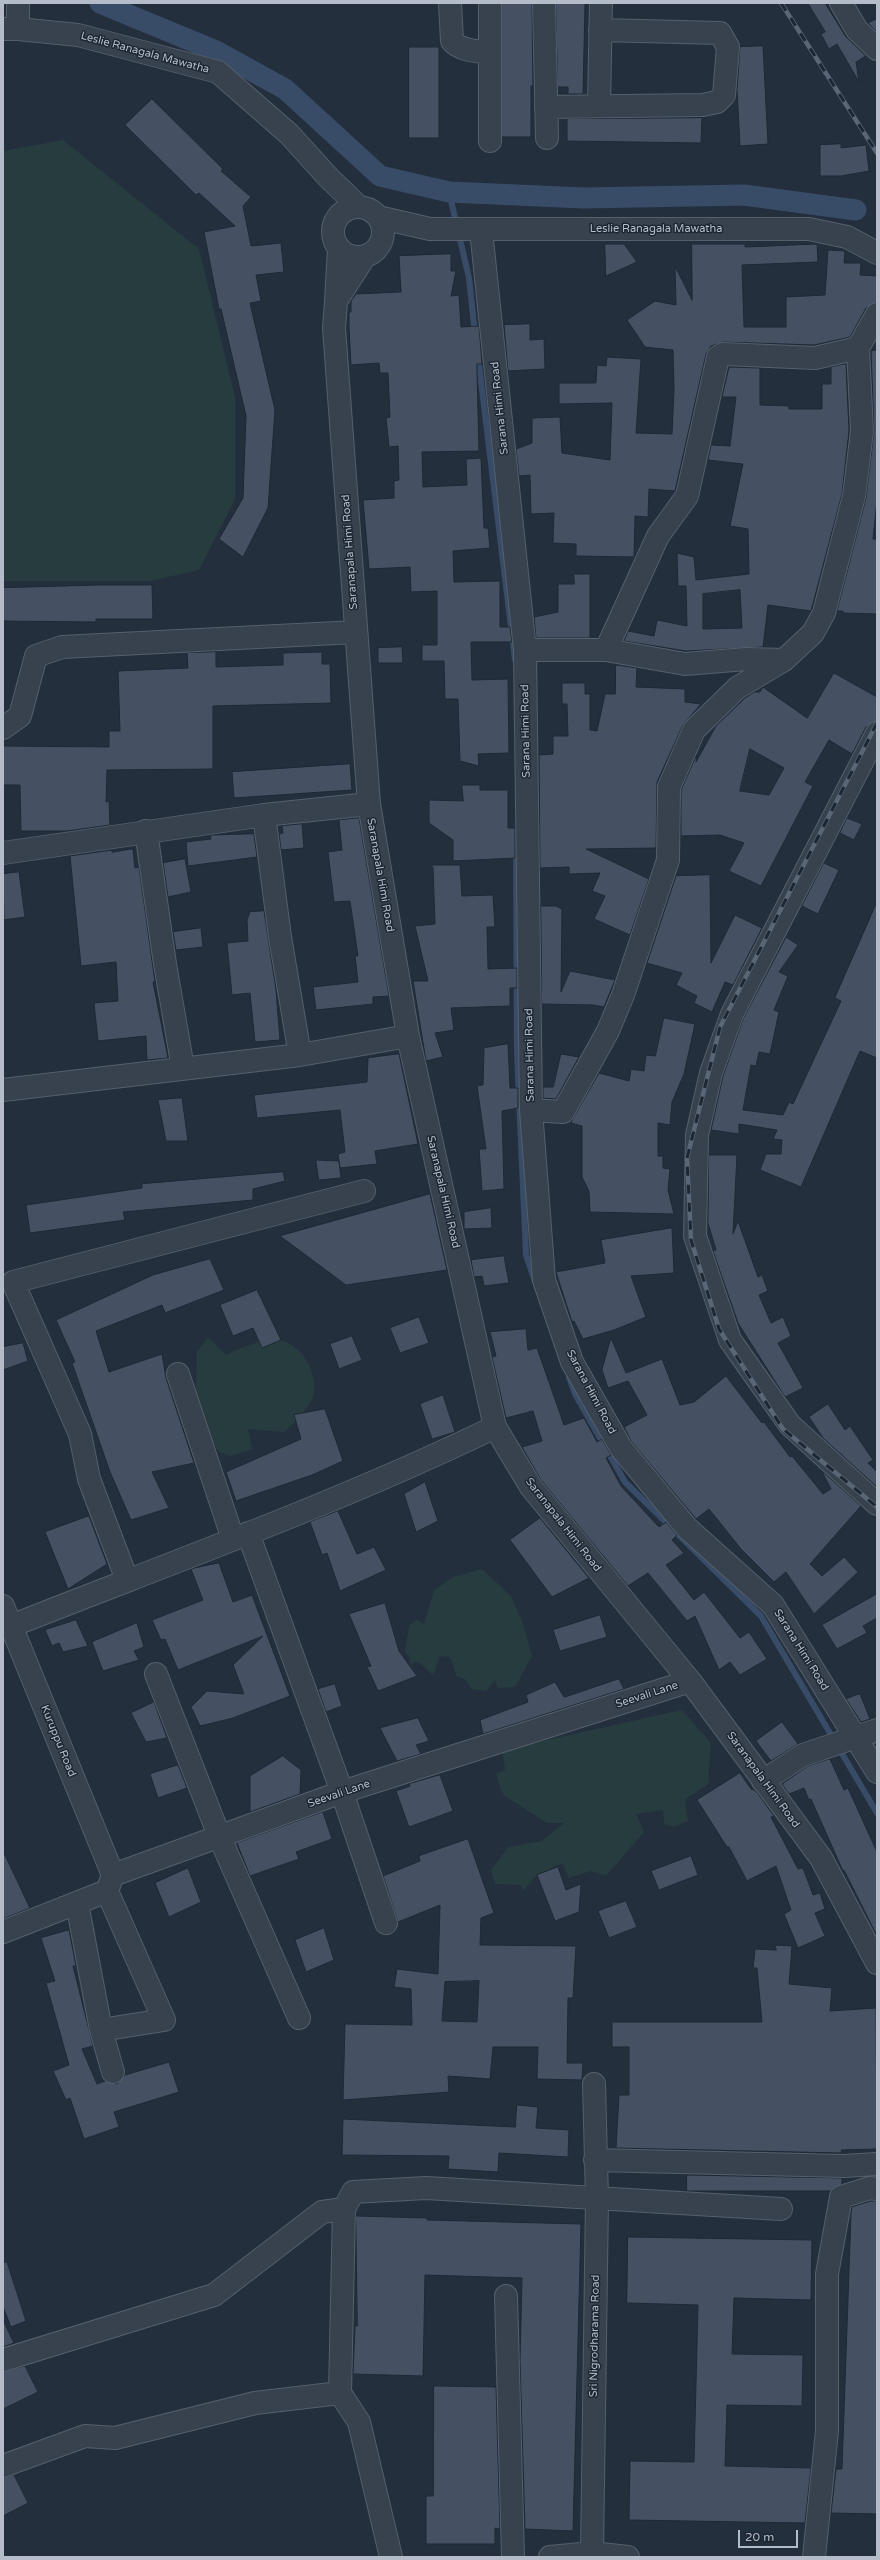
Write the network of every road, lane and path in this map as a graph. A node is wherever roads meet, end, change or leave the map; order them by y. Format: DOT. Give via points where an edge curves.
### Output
graph roads {
  1 [pos="18,3"];
  2 [pos="450,3"];
  3 [pos="490,3"];
  4 [pos="544,3"];
  5 [pos="601,3"];
  6 [pos="841,3"];
  7 [pos="10,29"];
  8 [pos="600,30"];
  9 [pos="877,49"];
  10 [pos="490,53"];
  11 [pos="599,106"];
  12 [pos="546,107"];
  13 [pos="547,138"];
  14 [pos="490,141"];
  15 [pos="328,177"];
  16 [pos="359,207"];
  17 [pos="378,217"];
  18 [pos="335,221"];
  19 [pos="457,229"];
  20 [pos="339,248"];
  21 [pos="372,250"];
  22 [pos="877,253"];
  23 [pos="336,301"];
  24 [pos="877,314"];
  25 [pos="858,348"];
  26 [pos="356,632"];
  27 [pos="525,650"];
  28 [pos="606,650"];
  29 [pos="784,660"];
  30 [pos="3,728"];
  31 [pos="877,733"];
  32 [pos="368,804"];
  33 [pos="264,815"];
  34 [pos="146,831"];
  35 [pos="3,854"];
  36 [pos="408,1036"];
  37 [pos="300,1055"];
  38 [pos="183,1068"];
  39 [pos="3,1090"];
  40 [pos="531,1110"];
  41 [pos="364,1192"];
  42 [pos="178,1374"];
  43 [pos="495,1426"];
  44 [pos="877,1504"];
  45 [pos="240,1536"];
  46 [pos="127,1580"];
  47 [pos="7,1616"];
  48 [pos="156,1674"];
  49 [pos="690,1681"];
  50 [pos="877,1730"];
  51 [pos="845,1741"];
  52 [pos="877,1772"];
  53 [pos="763,1780"];
  54 [pos="342,1792"];
  55 [pos="220,1838"];
  56 [pos="110,1883"];
  57 [pos="77,1903"];
  58 [pos="386,1923"];
  59 [pos="3,1932"];
  60 [pos="877,1963"];
  61 [pos="299,2018"];
  62 [pos="101,2030"];
  63 [pos="113,2072"];
  64 [pos="594,2084"];
  65 [pos="595,2160"];
  66 [pos="877,2164"];
  67 [pos="877,2189"];
  68 [pos="597,2199"];
  69 [pos="344,2209"];
  70 [pos="781,2209"];
  71 [pos="506,2296"];
  72 [pos="3,2360"];
  73 [pos="340,2393"];
  74 [pos="3,2466"];
  75 [pos="592,2553"];
  76 [pos="391,2557"];
  77 [pos="513,2557"];
  78 [pos="550,2557"];
  79 [pos="628,2557"];
  80 [pos="814,2557"];
  1 -- 7 [label="street, Leslie Ranagala Mawatha"];
  2 -- 10 [label="street" via="452,41 470,50"];
  3 -- 10 [label="street"];
  4 -- 12 [label="street"];
  5 -- 8 [label="street"];
  6 -- 9 [label="street" via="857,30"];
  7 -- 15 [label="street, Leslie Ranagala Mawatha" via="78,35 218,72 289,134"];
  8 -- 11 [label="street"];
  8 -- 11 [label="street" via="720,33 728,47 724,95 717,102"];
  10 -- 14 [label="street"];
  11 -- 12 [label="street"];
  12 -- 13 [label="street"];
  15 -- 16 [label="street, Leslie Ranagala Mawatha"];
  15 -- 18 [label="street"];
  16 -- 17 [label="street, Leslie Ranagala Mawatha" via="366,208"];
  16 -- 18 [label="street" via="345,210"];
  17 -- 19 [label="street, Leslie Ranagala Mawatha"];
  17 -- 21 [label="street" via="383,230"];
  18 -- 20 [label="street" via="333,235"];
  19 -- 21 [label="street, Leslie Ranagala Mawatha"];
  19 -- 22 [label="street, Leslie Ranagala Mawatha" via="809,229 847,237"];
  19 -- 27 [label="street, Sarana Himi Road"];
  20 -- 21 [label="street, Leslie Ranagala Mawatha" via="351,256"];
  20 -- 23 [label="street, Saranapala Himi Road"];
  21 -- 23 [label="street, Saranapala Himi Road"];
  23 -- 26 [label="street, Saranapala Himi Road" via="334,328"];
  24 -- 25 [label="street"];
  25 -- 28 [label="street" via="815,358 723,354 718,357 687,496 658,536"];
  25 -- 29 [label="street" via="862,431 854,496 824,613 813,633"];
  26 -- 30 [label="street" via="62,647 36,656 20,716"];
  26 -- 32 [label="street, Saranapala Himi Road"];
  27 -- 28 [label="street"];
  27 -- 40 [label="street, Sarana Himi Road"];
  28 -- 29 [label="street" via="685,664 746,659"];
  29 -- 40 [label="street" via="737,688 694,730 669,787 668,860 623,996 608,1031 563,1112"];
  31 -- 44 [label="street" via="730,1021 711,1073 697,1135 695,1236 730,1340 790,1425"];
  32 -- 33 [label="street"];
  32 -- 36 [label="street, Saranapala Himi Road"];
  33 -- 34 [label="street"];
  33 -- 37 [label="street" via="280,937"];
  34 -- 35 [label="street"];
  34 -- 38 [label="street"];
  36 -- 37 [label="street"];
  36 -- 43 [label="street, Saranapala Himi Road"];
  37 -- 38 [label="street"];
  38 -- 39 [label="street"];
  40 -- 51 [label="street, Sarana Himi Road" via="544,1280 572,1362 621,1448 641,1473 687,1528 773,1605"];
  41 -- 46 [label="street" via="13,1282 80,1434 89,1480"];
  42 -- 45 [label="street"];
  43 -- 45 [label="street" via="456,1446"];
  43 -- 49 [label="street, Saranapala Himi Road" via="531,1487"];
  45 -- 46 [label="street"];
  45 -- 54 [label="street"];
  46 -- 47 [label="street"];
  47 -- 56 [label="street, Kuruppu Road"];
  48 -- 55 [label="street"];
  49 -- 53 [label="street, Saranapala Himi Road"];
  49 -- 54 [label="street, Seevali Lane"];
  50 -- 51 [label="street"];
  51 -- 52 [label="street, Sarana Himi Road"];
  51 -- 53 [label="street" via="803,1755"];
  53 -- 60 [label="street, Saranapala Himi Road" via="821,1858"];
  54 -- 55 [label="street, Seevali Lane"];
  54 -- 58 [label="street"];
  55 -- 56 [label="street, Seevali Lane"];
  55 -- 61 [label="street"];
  56 -- 57 [label="street, Seevali Lane"];
  56 -- 62 [label="street, Kuruppu Road" via="164,2020"];
  57 -- 59 [label="street, Seevali Lane"];
  57 -- 62 [label="street"];
  62 -- 63 [label="street"];
  64 -- 65 [label="street, Sri Nigrodharama Road"];
  65 -- 66 [label="street" via="844,2166"];
  65 -- 68 [label="street, Sri Nigrodharama Road"];
  67 -- 80 [label="street" via="870,2188 841,2197 827,2274 827,2431"];
  68 -- 69 [label="street" via="426,2188 352,2192"];
  68 -- 70 [label="street"];
  68 -- 75 [label="street, Sri Nigrodharama Road"];
  69 -- 72 [label="street" via="322,2212 214,2295"];
  69 -- 73 [label="street"];
  71 -- 77 [label="street"];
  73 -- 74 [label="street" via="255,2403 115,2438 85,2436"];
  73 -- 76 [label="street" via="359,2422"];
  75 -- 78 [label="street"];
  75 -- 79 [label="street"];
}
